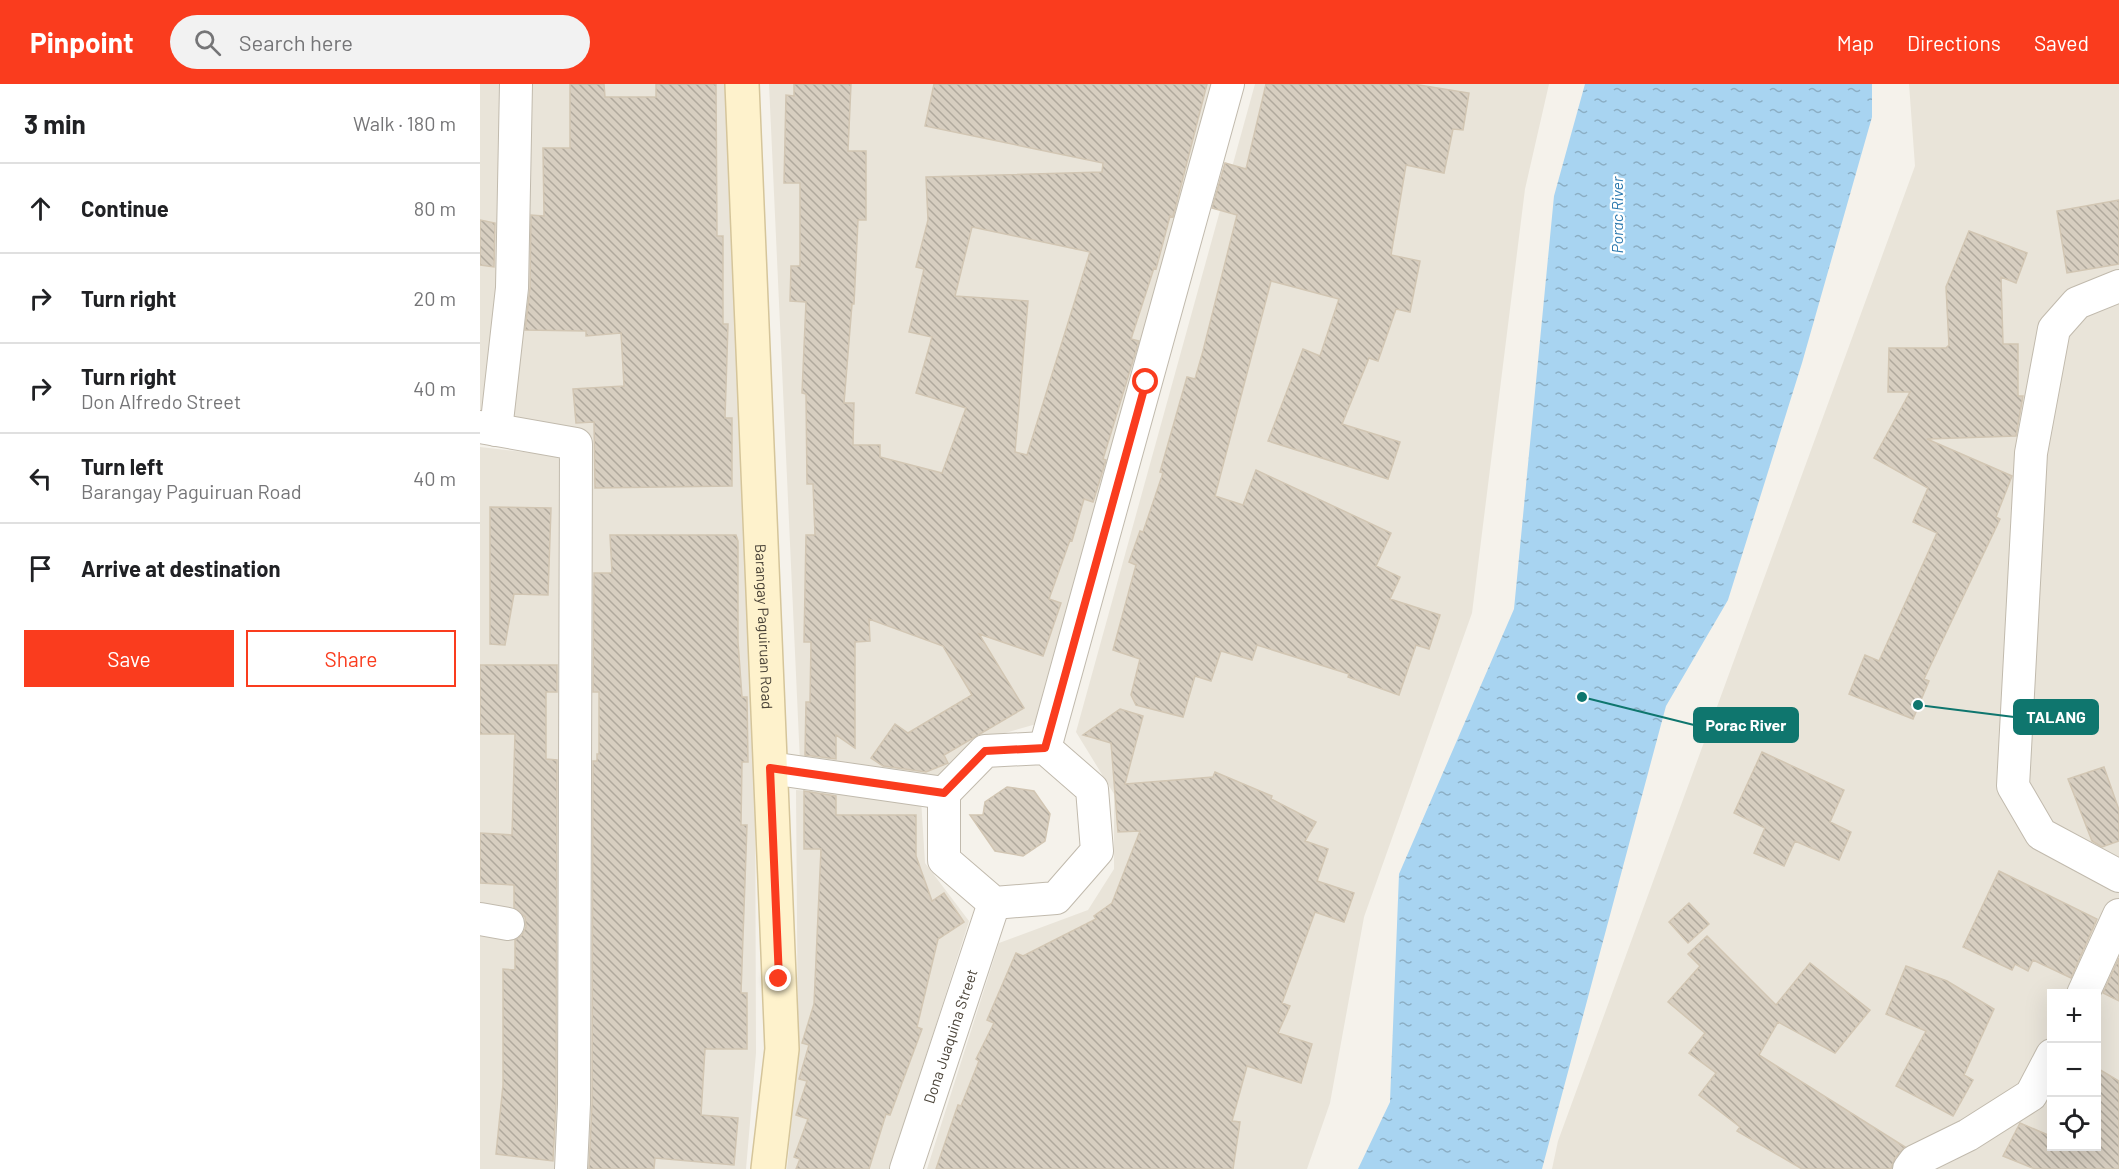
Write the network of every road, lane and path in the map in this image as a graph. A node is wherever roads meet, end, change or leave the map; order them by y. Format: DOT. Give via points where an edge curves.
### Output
graph roads {
  1 [pos="516,84"];
  2 [pos="742,84"];
  3 [pos="1228,84"];
  4 [pos="2119,286"];
  5 [pos="488,429"];
  6 [pos="1045,748"];
  7 [pos="770,768"];
  8 [pos="944,793"];
  9 [pos="2119,876"];
  10 [pos="994,903"];
  11 [pos="2119,915"];
  12 [pos="2085,989"];
  13 [pos="2047,1065"];
  14 [pos="571,1169"];
  15 [pos="768,1169"];
  16 [pos="906,1169"];
  17 [pos="1909,1169"];
  1 -- 5 [label="street" via="512,288"];
  2 -- 7 [label="street, Barangay Paguiruan Road"];
  3 -- 6 [label="street"];
  4 -- 9 [label="street" via="2076,303 2054,329 2031,453 2013,786 2041,834"];
  5 -- 14 [label="street" via="576,444"];
  6 -- 8 [label="street" via="985,751"];
  6 -- 10 [label="street" via="1092,789 1097,851 1056,898"];
  7 -- 8 [label="street"];
  7 -- 15 [label="street, Barangay Paguiruan Road" via="782,1049"];
  8 -- 10 [label="street" via="944,860"];
  10 -- 16 [label="street, Dona Juaquina Street"];
  11 -- 12 [label="street"];
  13 -- 17 [label="street" via="2031,1095 1968,1135 1914,1161"];
}
